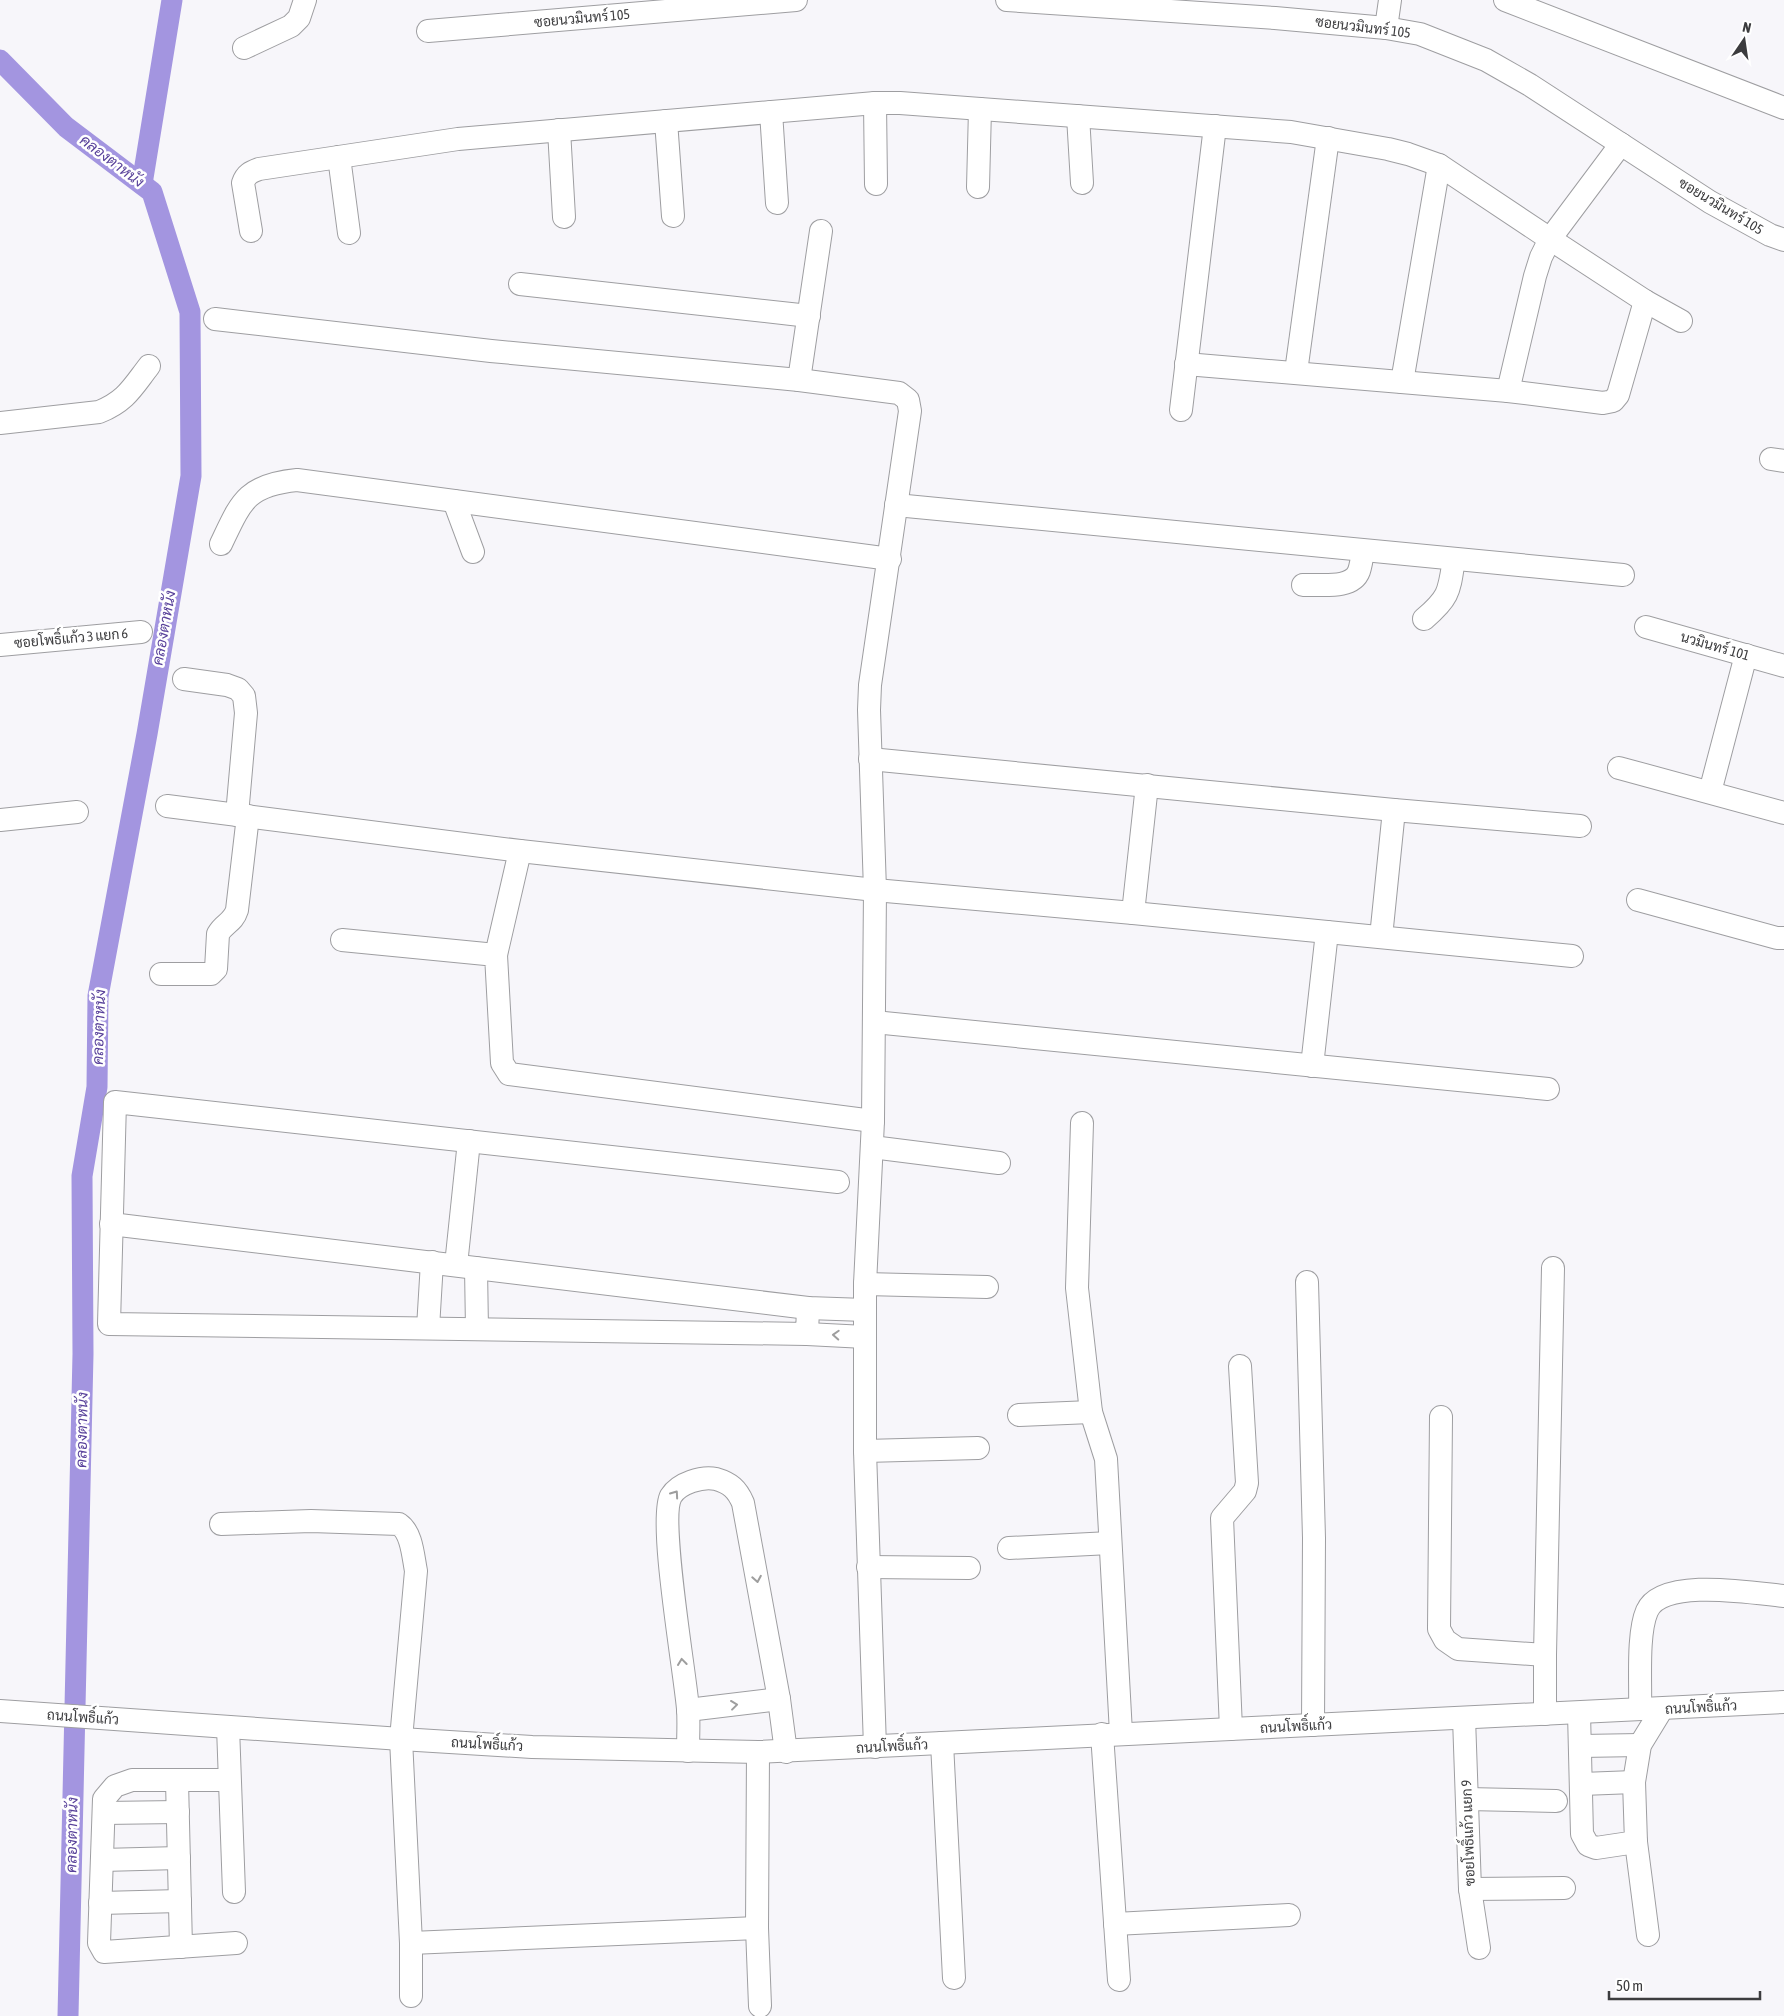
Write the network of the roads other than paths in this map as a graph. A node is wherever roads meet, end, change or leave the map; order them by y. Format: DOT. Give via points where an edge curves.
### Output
graph roads {
  1 [pos="305,0"];
  2 [pos="796,0"];
  3 [pos="1007,0"];
  4 [pos="1390,0"];
  5 [pos="1505,0"];
  6 [pos="1094,2"];
  7 [pos="679,5"];
  8 [pos="1386,28"];
  9 [pos="428,31"];
  10 [pos="244,48"];
  11 [pos="875,103"];
  12 [pos="1784,108"];
  13 [pos="980,109"];
  14 [pos="771,112"];
  15 [pos="1078,116"];
  16 [pos="666,121"];
  17 [pos="1215,126"];
  18 [pos="559,130"];
  19 [pos="1328,138"];
  20 [pos="1621,144"];
  21 [pos="339,157"];
  22 [pos="1439,165"];
  23 [pos="1082,183"];
  24 [pos="876,184"];
  25 [pos="978,187"];
  26 [pos="777,203"];
  27 [pos="673,216"];
  28 [pos="564,217"];
  29 [pos="251,231"];
  30 [pos="820,231"];
  31 [pos="349,232"];
  32 [pos="1550,240"];
  33 [pos="1784,240"];
  34 [pos="520,284"];
  35 [pos="1645,301"];
  36 [pos="809,316"];
  37 [pos="215,319"];
  38 [pos="1681,321"];
  39 [pos="1186,364"];
  40 [pos="149,366"];
  41 [pos="1296,372"];
  42 [pos="800,380"];
  43 [pos="1402,382"];
  44 [pos="1508,391"];
  45 [pos="1181,410"];
  46 [pos="0,424"];
  47 [pos="454,501"];
  48 [pos="896,505"];
  49 [pos="221,544"];
  50 [pos="1363,551"];
  51 [pos="473,552"];
  52 [pos="890,559"];
  53 [pos="1454,559"];
  54 [pos="1623,575"];
  55 [pos="1303,585"];
  56 [pos="1424,619"];
  57 [pos="1646,627"];
  58 [pos="141,632"];
  59 [pos="0,645"];
  60 [pos="1746,655"];
  61 [pos="1784,666"];
  62 [pos="184,679"];
  63 [pos="870,758"];
  64 [pos="1619,768"];
  65 [pos="1147,786"];
  66 [pos="1710,792"];
  67 [pos="167,806"];
  68 [pos="1394,810"];
  69 [pos="77,812"];
  70 [pos="1784,813"];
  71 [pos="242,815"];
  72 [pos="0,820"];
  73 [pos="1580,826"];
  74 [pos="520,851"];
  75 [pos="875,890"];
  76 [pos="1638,900"];
  77 [pos="1133,913"];
  78 [pos="1327,932"];
  79 [pos="1381,937"];
  80 [pos="1784,938"];
  81 [pos="342,940"];
  82 [pos="496,955"];
  83 [pos="1572,956"];
  84 [pos="161,974"];
  85 [pos="874,1022"];
  86 [pos="1312,1066"];
  87 [pos="1548,1089"];
  88 [pos="873,1121"];
  89 [pos="1082,1123"];
  90 [pos="469,1141"];
  91 [pos="872,1147"];
  92 [pos="999,1163"];
  93 [pos="838,1182"];
  94 [pos="111,1224"];
  95 [pos="432,1262"];
  96 [pos="466,1266"];
  97 [pos="1553,1268"];
  98 [pos="1308,1282"];
  99 [pos="865,1284"];
  100 [pos="987,1288"];
  101 [pos="711,1296"];
  102 [pos="808,1308"];
  103 [pos="865,1310"];
  104 [pos="428,1328"];
  105 [pos="477,1329"];
  106 [pos="709,1332"];
  107 [pos="807,1334"];
  108 [pos="865,1337"];
  109 [pos="1240,1366"];
  110 [pos="1092,1412"];
  111 [pos="1019,1415"];
  112 [pos="1441,1416"];
  113 [pos="978,1448"];
  114 [pos="865,1450"];
  115 [pos="221,1524"];
  116 [pos="1110,1543"];
  117 [pos="1009,1548"];
  118 [pos="868,1567"];
  119 [pos="969,1568"];
  120 [pos="1784,1596"];
  121 [pos="1545,1655"];
  122 [pos="780,1699"];
  123 [pos="1784,1702"];
  124 [pos="1662,1709"];
  125 [pos="688,1710"];
  126 [pos="1640,1710"];
  127 [pos="0,1711"];
  128 [pos="1579,1713"];
  129 [pos="1544,1714"];
  130 [pos="1464,1718"];
  131 [pos="1313,1725"];
  132 [pos="228,1727"];
  133 [pos="1231,1729"];
  134 [pos="1112,1734"];
  135 [pos="400,1740"];
  136 [pos="942,1743"];
  137 [pos="1640,1745"];
  138 [pos="1581,1746"];
  139 [pos="875,1748"];
  140 [pos="688,1751"];
  141 [pos="758,1752"];
  142 [pos="786,1752"];
  143 [pos="229,1780"];
  144 [pos="177,1781"];
  145 [pos="1634,1782"];
  146 [pos="1582,1784"];
  147 [pos="1467,1799"];
  148 [pos="1556,1801"];
  149 [pos="178,1812"];
  150 [pos="104,1813"];
  151 [pos="1636,1842"];
  152 [pos="179,1858"];
  153 [pos="102,1860"];
  154 [pos="1564,1888"];
  155 [pos="1470,1889"];
  156 [pos="234,1892"];
  157 [pos="180,1901"];
  158 [pos="100,1903"];
  159 [pos="1288,1915"];
  160 [pos="1115,1924"];
  161 [pos="757,1928"];
  162 [pos="1648,1935"];
  163 [pos="236,1943"];
  164 [pos="411,1943"];
  165 [pos="181,1948"];
  166 [pos="1479,1948"];
  167 [pos="954,1978"];
  168 [pos="1119,1980"];
  169 [pos="411,1996"];
  170 [pos="760,2006"];
  1 -- 10 [label="street" via="299,18 291,26"];
  2 -- 7 [label="street, ซอยนวมินทร์ 105"];
  3 -- 6 [label="street, ซอยนวมินทร์ 105"];
  4 -- 8 [label="street"];
  5 -- 12 [label="street"];
  6 -- 8 [label="street, ซอยนวมินทร์ 105"];
  7 -- 9 [label="street, ซอยนวมินทร์ 105"];
  8 -- 20 [label="street, ซอยนวมินทร์ 105" via="1420,34 1486,60"];
  11 -- 13 [label="street"];
  11 -- 14 [label="street"];
  11 -- 24 [label="street"];
  13 -- 15 [label="street"];
  13 -- 25 [label="street"];
  14 -- 16 [label="street"];
  14 -- 26 [label="street"];
  15 -- 17 [label="street"];
  15 -- 23 [label="street"];
  16 -- 18 [label="street"];
  16 -- 27 [label="street"];
  17 -- 19 [label="street"];
  17 -- 39 [label="street"];
  18 -- 21 [label="street" via="458,139"];
  18 -- 28 [label="street"];
  19 -- 22 [label="street" via="1408,154"];
  19 -- 41 [label="street"];
  20 -- 32 [label="street"];
  20 -- 33 [label="street, ซอยนวมินทร์ 105" via="1727,212"];
  21 -- 29 [label="street" via="250,172 243,183"];
  21 -- 31 [label="street"];
  22 -- 32 [label="street"];
  22 -- 43 [label="street"];
  30 -- 36 [label="street"];
  32 -- 35 [label="street"];
  32 -- 44 [label="street" via="1534,276"];
  34 -- 36 [label="street"];
  35 -- 38 [label="street"];
  35 -- 44 [label="street" via="1622,385 1613,401 1603,403"];
  36 -- 42 [label="street"];
  37 -- 42 [label="street" via="491,351"];
  39 -- 41 [label="street"];
  39 -- 45 [label="street"];
  40 -- 46 [label="street" via="125,397 99,412"];
  41 -- 43 [label="street"];
  42 -- 48 [label="street" via="899,393 908,400 910,411"];
  43 -- 44 [label="street"];
  47 -- 49 [label="street" via="297,480 279,482 244,499"];
  47 -- 51 [label="street"];
  47 -- 52 [label="street"];
  48 -- 50 [label="street"];
  48 -- 52 [label="street"];
  50 -- 53 [label="street"];
  50 -- 55 [label="street" via="1359,572 1352,581"];
  52 -- 63 [label="street" via="870,685"];
  53 -- 54 [label="street"];
  53 -- 56 [label="street" via="1442,605"];
  57 -- 60 [label="street, นวมินทร์ 101"];
  58 -- 59 [label="street, ซอยโพธิ์แก้ว 3 แยก 6"];
  60 -- 61 [label="street, นวมินทร์ 101"];
  60 -- 66 [label="street"];
  62 -- 71 [label="street" via="227,685 238,689 244,696"];
  63 -- 65 [label="street"];
  63 -- 75 [label="street"];
  64 -- 66 [label="street"];
  65 -- 68 [label="street"];
  65 -- 77 [label="street"];
  66 -- 70 [label="street"];
  67 -- 71 [label="street"];
  68 -- 73 [label="street"];
  68 -- 79 [label="street"];
  69 -- 72 [label="street"];
  71 -- 74 [label="street"];
  71 -- 84 [label="street" via="237,910 235,918 218,934 216,969 211,974"];
  74 -- 75 [label="street"];
  74 -- 82 [label="street"];
  75 -- 77 [label="street"];
  75 -- 85 [label="street"];
  76 -- 80 [label="street"];
  77 -- 78 [label="street"];
  78 -- 79 [label="street"];
  78 -- 86 [label="street"];
  79 -- 83 [label="street"];
  81 -- 82 [label="street"];
  82 -- 88 [label="street" via="502,1063 509,1074"];
  85 -- 86 [label="street"];
  85 -- 88 [label="street"];
  86 -- 87 [label="street"];
  88 -- 91 [label="street"];
  89 -- 110 [label="street" via="1077,1288"];
  90 -- 93 [label="street"];
  90 -- 94 [label="street" via="115,1102"];
  90 -- 96 [label="street"];
  91 -- 92 [label="street"];
  91 -- 99 [label="street"];
  94 -- 95 [label="street"];
  94 -- 104 [label="street" via="109,1324"];
  95 -- 96 [label="street"];
  95 -- 104 [label="street"];
  96 -- 101 [label="street"];
  96 -- 105 [label="street"];
  97 -- 121 [label="street"];
  98 -- 131 [label="street" via="1314,1538"];
  99 -- 100 [label="street"];
  99 -- 103 [label="street"];
  101 -- 102 [label="street"];
  101 -- 106 [label="street"];
  102 -- 103 [label="street"];
  102 -- 107 [label="street"];
  103 -- 108 [label="street"];
  104 -- 105 [label="street"];
  105 -- 106 [label="street"];
  106 -- 107 [label="street"];
  108 -- 107 [label="street, one-way"];
  108 -- 114 [label="street"];
  109 -- 133 [label="street" via="1247,1483 1245,1491 1222,1518"];
  110 -- 111 [label="street"];
  110 -- 116 [label="street" via="1106,1459"];
  112 -- 121 [label="street" via="1439,1629 1445,1640 1458,1649"];
  113 -- 114 [label="street"];
  114 -- 118 [label="street"];
  115 -- 135 [label="street" via="311,1521 377,1522 402,1526 412,1546 416,1571"];
  116 -- 117 [label="street"];
  116 -- 134 [label="street"];
  118 -- 119 [label="street"];
  118 -- 139 [label="street"];
  120 -- 126 [label="street" via="1695,1589 1668,1593 1653,1600 1646,1611 1642,1632"];
  121 -- 129 [label="street"];
  125 -- 122 [label="street, one-way"];
  125 -- 122 [label="street, one-way" via="668,1540 668,1509 671,1496 681,1486 695,1480 713,1478 738,1490"];
  122 -- 142 [label="street"];
  123 -- 124 [label="street, ถนนโพธิ์แก้ว"];
  124 -- 126 [label="street, ถนนโพธิ์แก้ว"];
  124 -- 137 [label="street"];
  125 -- 140 [label="street"];
  126 -- 128 [label="street, ถนนโพธิ์แก้ว"];
  127 -- 132 [label="street, ถนนโพธิ์แก้ว"];
  128 -- 129 [label="street, ถนนโพธิ์แก้ว"];
  128 -- 138 [label="street"];
  129 -- 130 [label="street, ถนนโพธิ์แก้ว"];
  130 -- 131 [label="street, ถนนโพธิ์แก้ว"];
  130 -- 147 [label="street, ซอยโพธิ์เเก้ว แยก 9"];
  131 -- 133 [label="street, ถนนโพธิ์แก้ว"];
  132 -- 135 [label="street, ถนนโพธิ์แก้ว"];
  132 -- 143 [label="street"];
  133 -- 134 [label="street, ถนนโพธิ์แก้ว"];
  134 -- 136 [label="street, ถนนโพธิ์แก้ว"];
  134 -- 160 [label="street"];
  135 -- 140 [label="street, ถนนโพธิ์แก้ว"];
  135 -- 164 [label="street"];
  136 -- 139 [label="street, ถนนโพธิ์แก้ว"];
  136 -- 167 [label="street"];
  137 -- 138 [label="street"];
  137 -- 145 [label="street"];
  138 -- 146 [label="street"];
  139 -- 142 [label="street, ถนนโพธิ์แก้ว"];
  140 -- 141 [label="street, ถนนโพธิ์แก้ว"];
  141 -- 142 [label="street, ถนนโพธิ์แก้ว"];
  141 -- 161 [label="street"];
  143 -- 144 [label="street"];
  143 -- 156 [label="street"];
  144 -- 149 [label="street"];
  144 -- 150 [label="street" via="132,1780 115,1786 104,1799"];
  145 -- 146 [label="street"];
  145 -- 151 [label="street"];
  146 -- 151 [label="street" via="1582,1834 1588,1845 1596,1848"];
  147 -- 148 [label="street"];
  147 -- 155 [label="street, ซอยโพธิ์เเก้ว แยก 9"];
  149 -- 150 [label="street"];
  149 -- 152 [label="street"];
  150 -- 153 [label="street"];
  151 -- 162 [label="street"];
  152 -- 153 [label="street"];
  152 -- 157 [label="street"];
  153 -- 158 [label="street"];
  154 -- 155 [label="street"];
  155 -- 166 [label="street, ซอยโพธิ์เเก้ว แยก 9"];
  157 -- 158 [label="street"];
  157 -- 165 [label="street"];
  158 -- 165 [label="street" via="99,1943 104,1952"];
  159 -- 160 [label="street"];
  160 -- 168 [label="street"];
  161 -- 164 [label="street"];
  161 -- 170 [label="street"];
  163 -- 165 [label="street"];
  164 -- 169 [label="street"];
}
